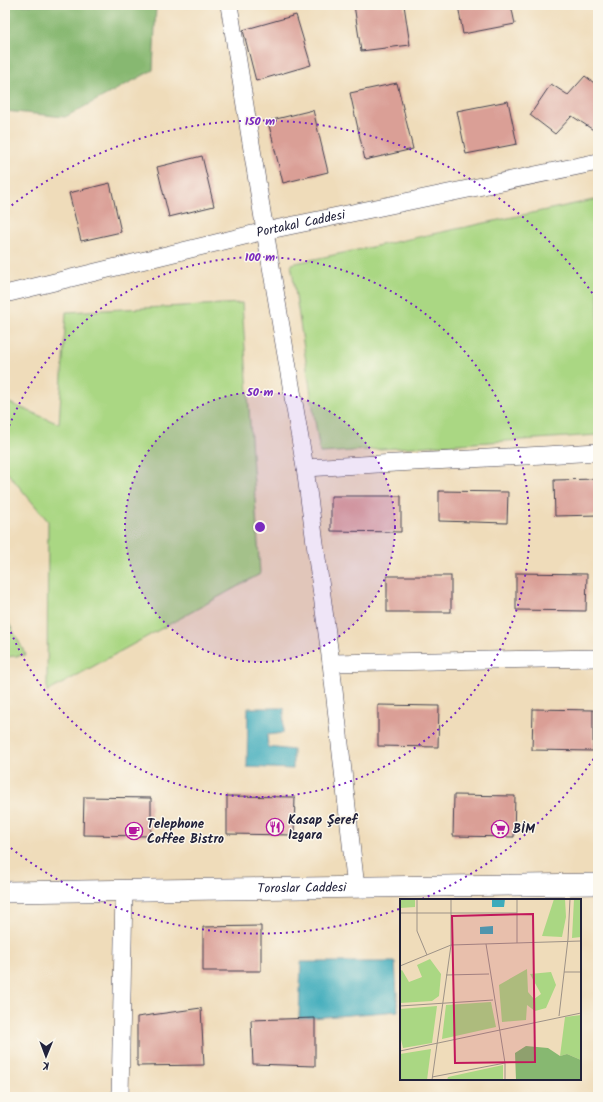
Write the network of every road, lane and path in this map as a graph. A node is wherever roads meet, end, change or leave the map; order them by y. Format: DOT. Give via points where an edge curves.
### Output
graph roads {
  1 [pos="229,5"];
  2 [pos="598,162"];
  3 [pos="265,231"];
  4 [pos="5,294"];
  5 [pos="598,452"];
  6 [pos="305,468"];
  7 [pos="598,658"];
  8 [pos="332,663"];
  9 [pos="598,884"];
  10 [pos="356,888"];
  11 [pos="124,891"];
  12 [pos="5,892"];
  13 [pos="120,1097"];
  1 -- 3 [label="street"];
  2 -- 3 [label="street, Portakal Caddesi"];
  3 -- 4 [label="street, Portakal Caddesi"];
  3 -- 6 [label="street"];
  5 -- 6 [label="street"];
  6 -- 8 [label="street"];
  7 -- 8 [label="street"];
  8 -- 10 [label="street"];
  9 -- 10 [label="street, Toroslar Caddesi"];
  10 -- 11 [label="street, Toroslar Caddesi"];
  11 -- 12 [label="street, Toroslar Caddesi"];
  11 -- 13 [label="street"];
}
